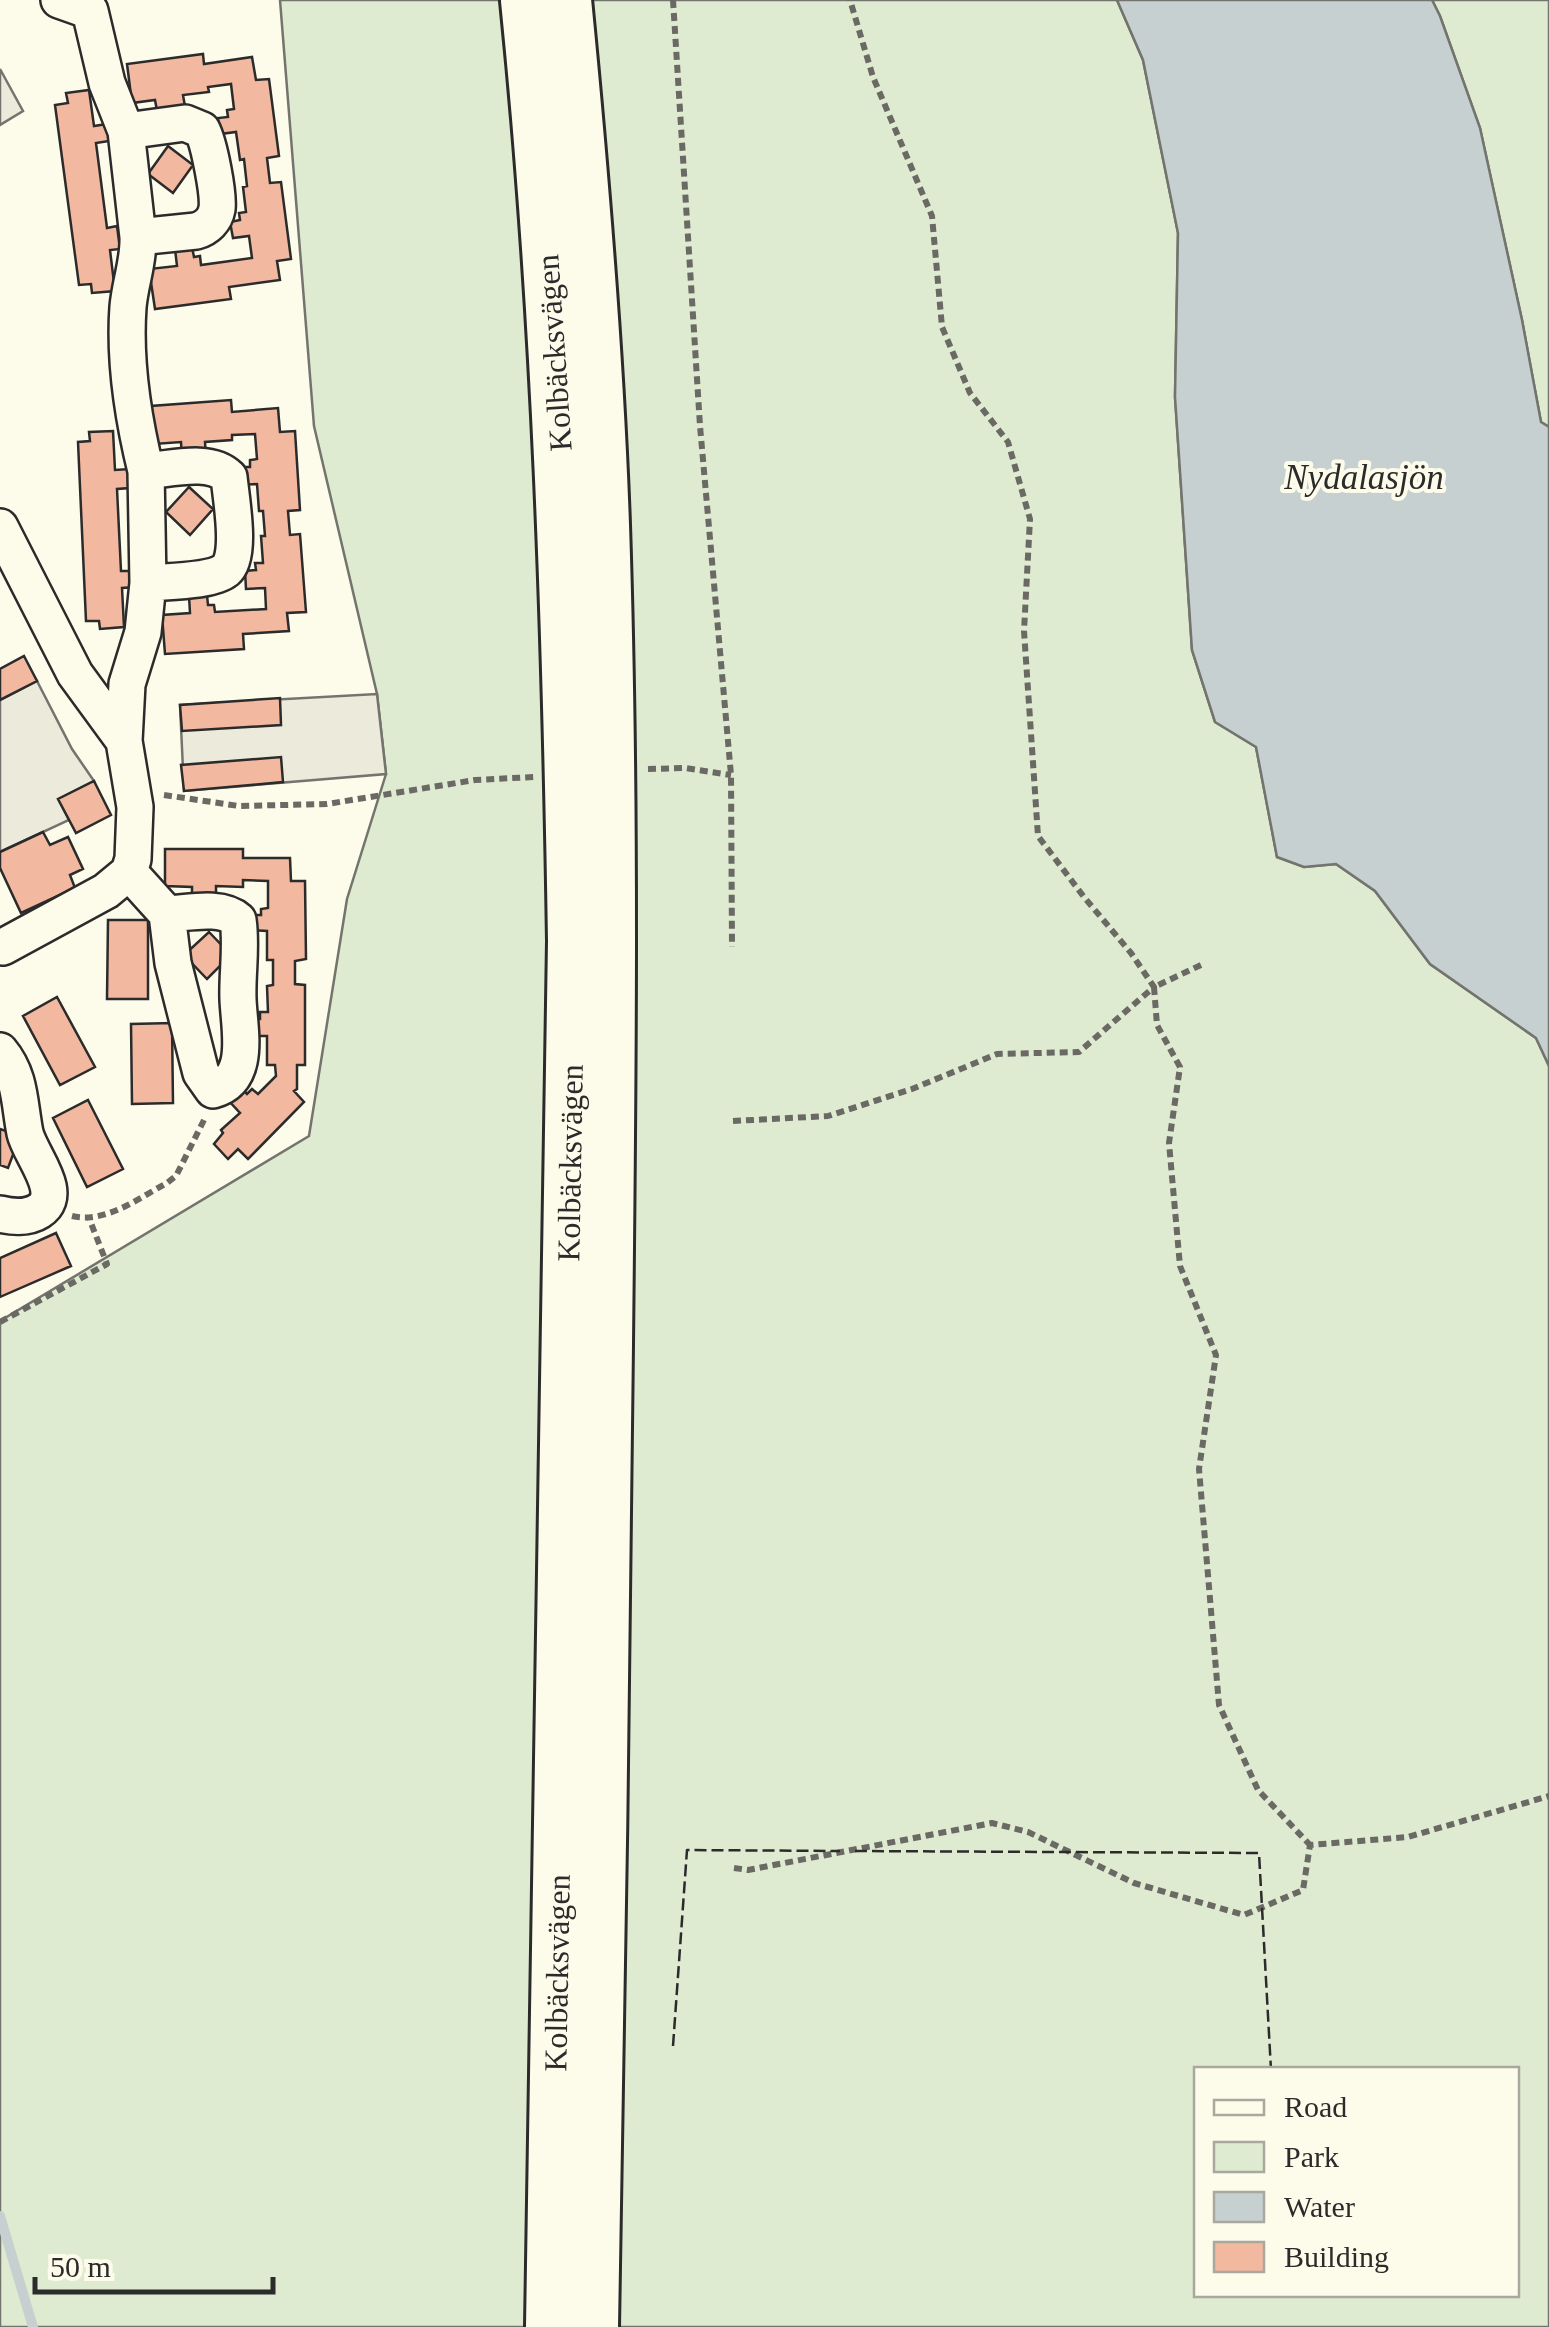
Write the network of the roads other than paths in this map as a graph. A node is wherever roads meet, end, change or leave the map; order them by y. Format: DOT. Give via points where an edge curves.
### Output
graph roads {
  1 [pos="527,0"];
  2 [pos="565,0"];
  3 [pos="80,4"];
  4 [pos="126,131"];
  5 [pos="138,236"];
  6 [pos="146,471"];
  7 [pos="0,527"];
  8 [pos="148,583"];
  9 [pos="126,757"];
  10 [pos="129,872"];
  11 [pos="167,914"];
  12 [pos="1,946"];
  13 [pos="0,1051"];
  14 [pos="0,1214"];
  15 [pos="552,2327"];
  16 [pos="592,2327"];
  1 -- 15 [label="highway, Kolbäcksvägen" via="564,519 574,942"];
  2 -- 16 [label="highway, Kolbäcksvägen" via="603,520 608,752"];
  3 -- 4 [label="street"];
  4 -- 5 [label="street"];
  4 -- 5 [label="street" via="185,123 202,130 217,207 204,229"];
  5 -- 6 [label="street" via="128,370"];
  6 -- 8 [label="street"];
  6 -- 8 [label="street" via="226,472 235,550 220,574"];
  7 -- 9 [label="street" via="74,674"];
  8 -- 9 [label="street" via="143,632 127,684"];
  9 -- 10 [label="street" via="135,807"];
  10 -- 11 [label="street"];
  10 -- 12 [label="street"];
  11 -- 11 [label="street" via="201,1073 213,1090 230,1081 240,1059 238,920 223,912"];
  13 -- 14 [label="street" via="15,1075 27,1140 48,1185 48,1203 36,1214"];
}
